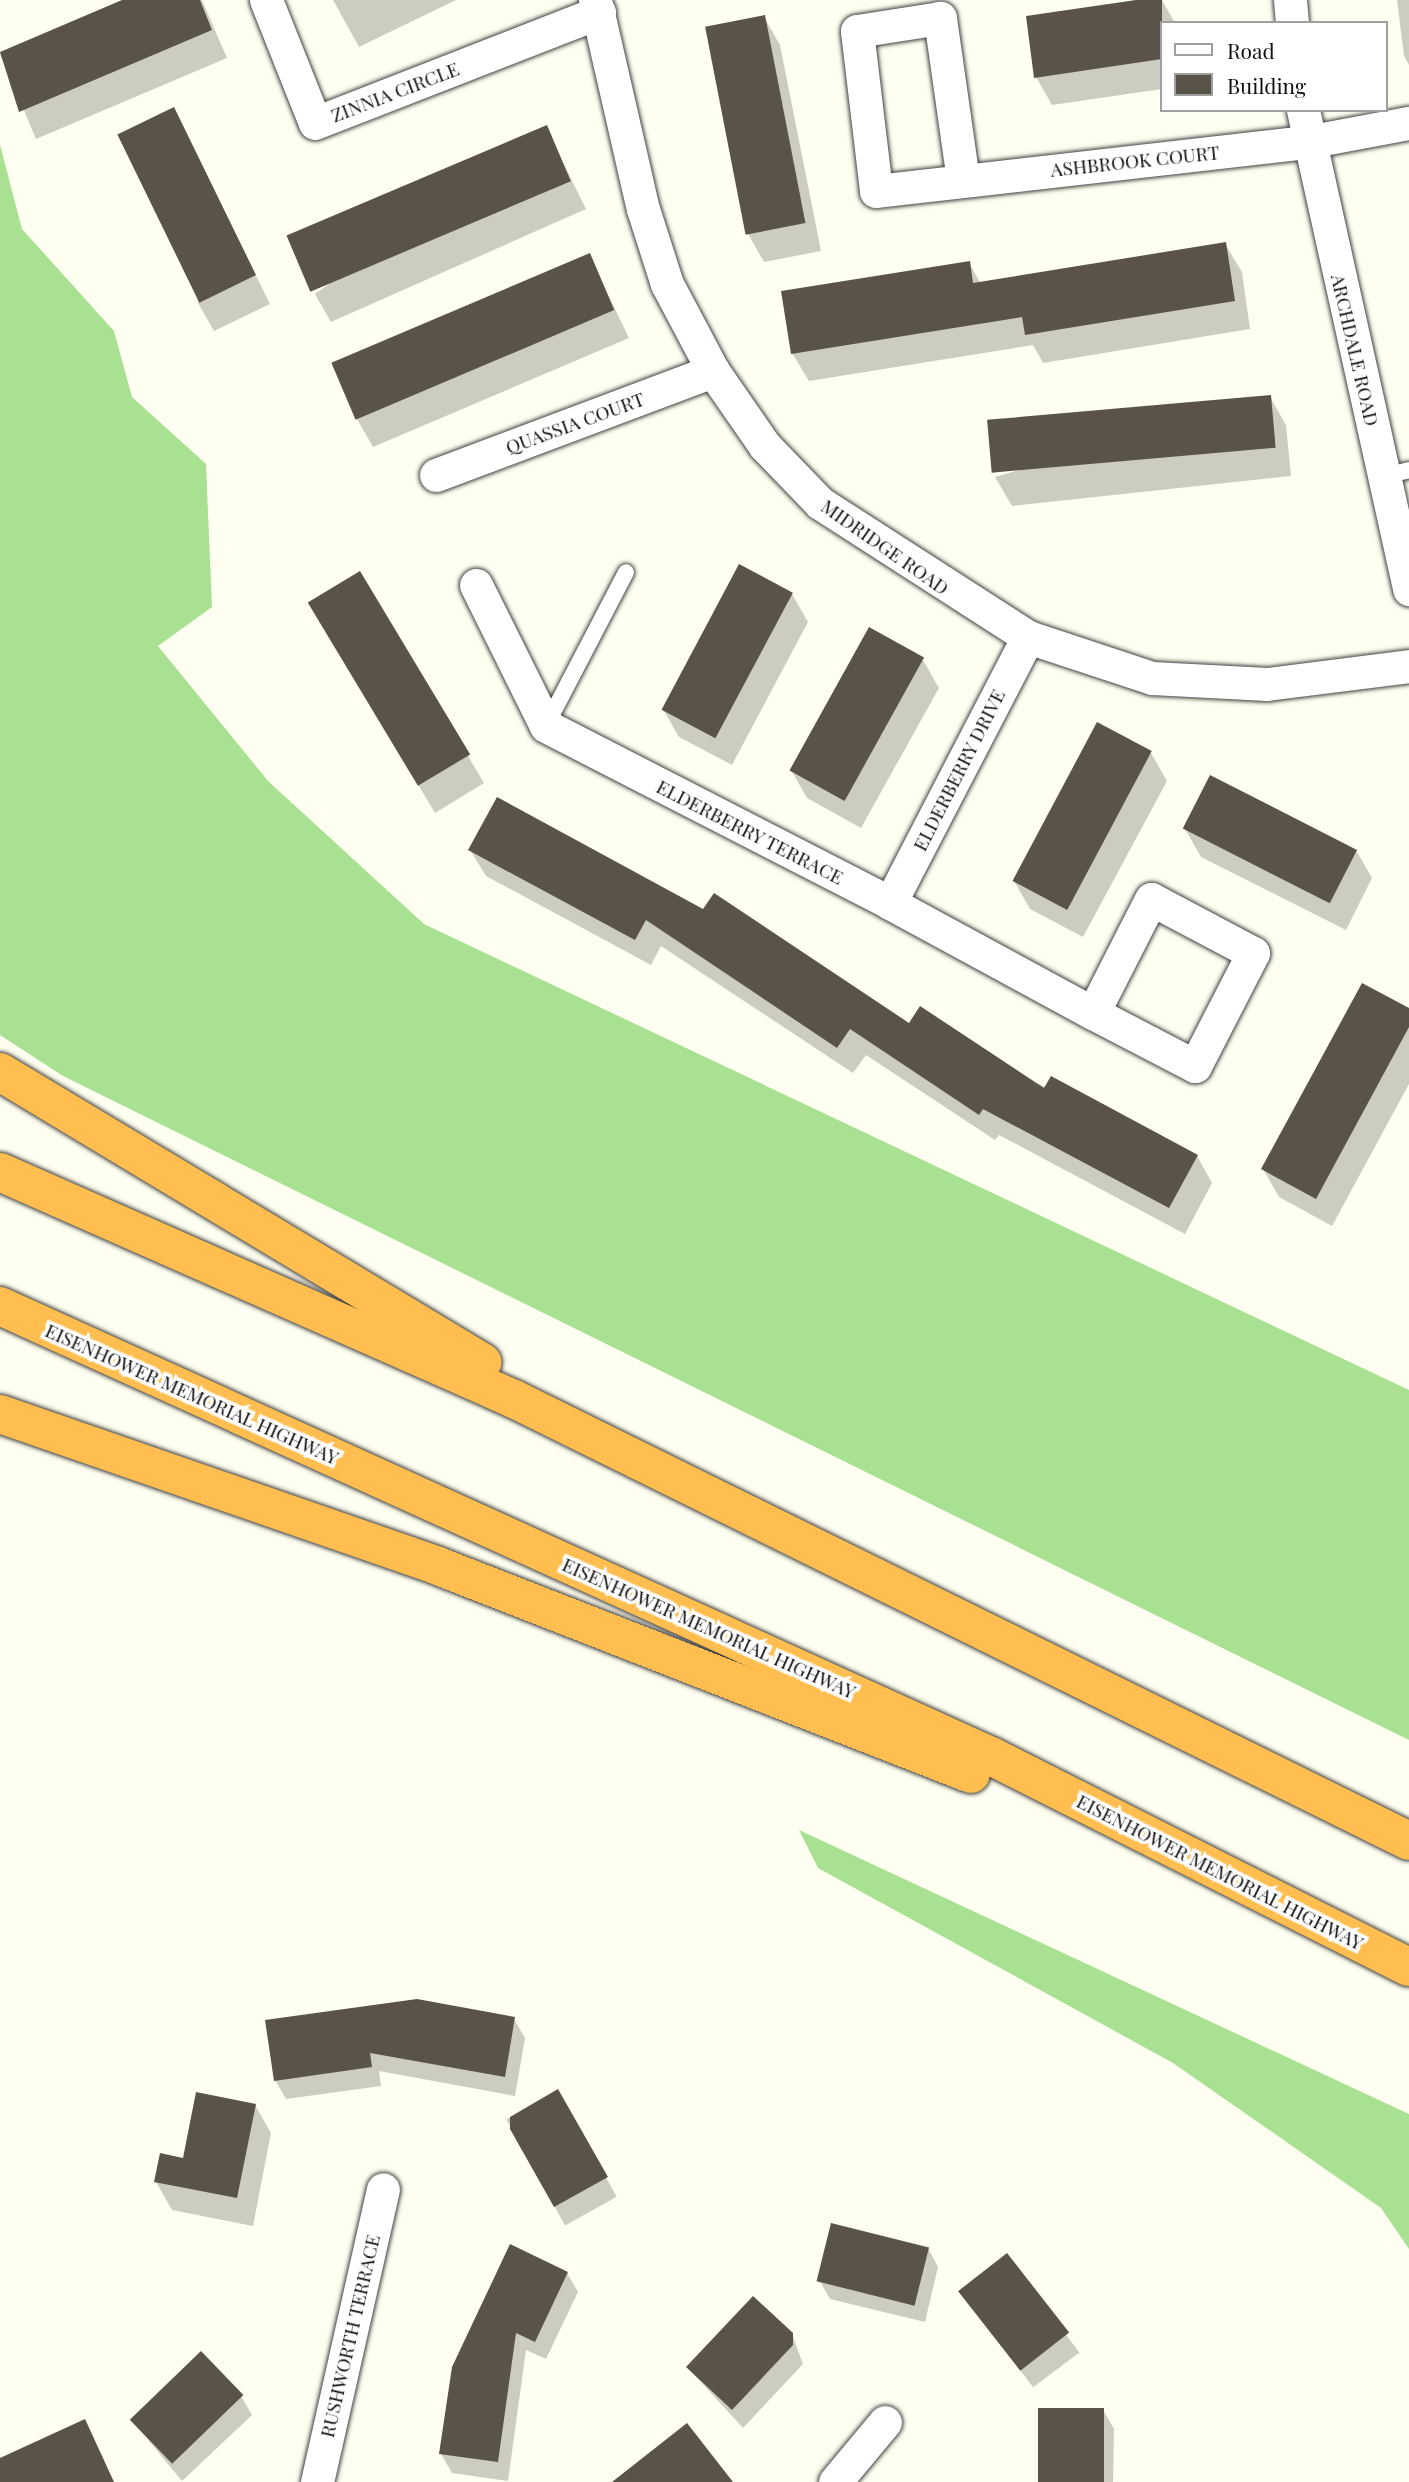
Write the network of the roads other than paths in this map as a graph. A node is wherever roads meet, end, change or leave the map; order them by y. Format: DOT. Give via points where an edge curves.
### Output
graph roads {
  1 [pos="266,0"];
  2 [pos="1290,0"];
  3 [pos="597,6"];
  4 [pos="1292,21"];
  5 [pos="1409,123"];
  6 [pos="1305,126"];
  7 [pos="963,180"];
  8 [pos="713,371"];
  9 [pos="1396,473"];
  10 [pos="436,475"];
  11 [pos="626,572"];
  12 [pos="476,585"];
  13 [pos="1409,589"];
  14 [pos="1028,637"];
  15 [pos="1409,666"];
  16 [pos="546,726"];
  17 [pos="890,903"];
  18 [pos="1093,1013"];
  19 [pos="0,1072"];
  20 [pos="0,1172"];
  21 [pos="0,1306"];
  22 [pos="0,1414"];
  23 [pos="669,1475"];
  24 [pos="1409,1841"];
  25 [pos="1198,1862"];
  26 [pos="1409,1967"];
  27 [pos="383,2189"];
  28 [pos="885,2422"];
  29 [pos="317,2482"];
  30 [pos="835,2482"];
  1 -- 3 [label="street, ZINNIA CIRCLE" via="315,123"];
  2 -- 4 [label="street"];
  3 -- 8 [label="street, MIDRIDGE ROAD" via="643,209 667,284"];
  5 -- 6 [label="street, ASHBROOK COURT"];
  6 -- 7 [label="street, ASHBROOK COURT"];
  6 -- 9 [label="street, ARCHDALE ROAD"];
  7 -- 7 [label="street, ASHBROOK COURT" via="940,18 857,31 876,191"];
  8 -- 10 [label="street, QUASSIA COURT"];
  8 -- 14 [label="street, MIDRIDGE ROAD" via="765,446 820,503"];
  9 -- 13 [label="street, ARCHDALE ROAD"];
  11 -- 16 [label="lane"];
  12 -- 16 [label="street"];
  14 -- 15 [label="street, MIDRIDGE ROAD" via="1152,678 1268,684"];
  14 -- 17 [label="street, ELDERBERRY DRIVE"];
  16 -- 17 [label="street, ELDERBERRY TERRACE"];
  17 -- 18 [label="street, ELDERBERRY TERRACE"];
  18 -- 18 [label="street, ELDERBERRY TERRACE" via="1195,1066 1254,953 1151,899"];
  19 -- 23 [label="highway"];
  20 -- 23 [label="highway" via="514,1399"];
  21 -- 25 [label="highway, EISENHOWER MEMORIAL HIGHWAY" via="993,1757"];
  22 -- 25 [label="highway" via="438,1566"];
  23 -- 24 [label="highway"];
  25 -- 26 [label="highway, EISENHOWER MEMORIAL HIGHWAY"];
  27 -- 29 [label="street, RUSHWORTH TERRACE"];
  28 -- 30 [label="street"];
}
